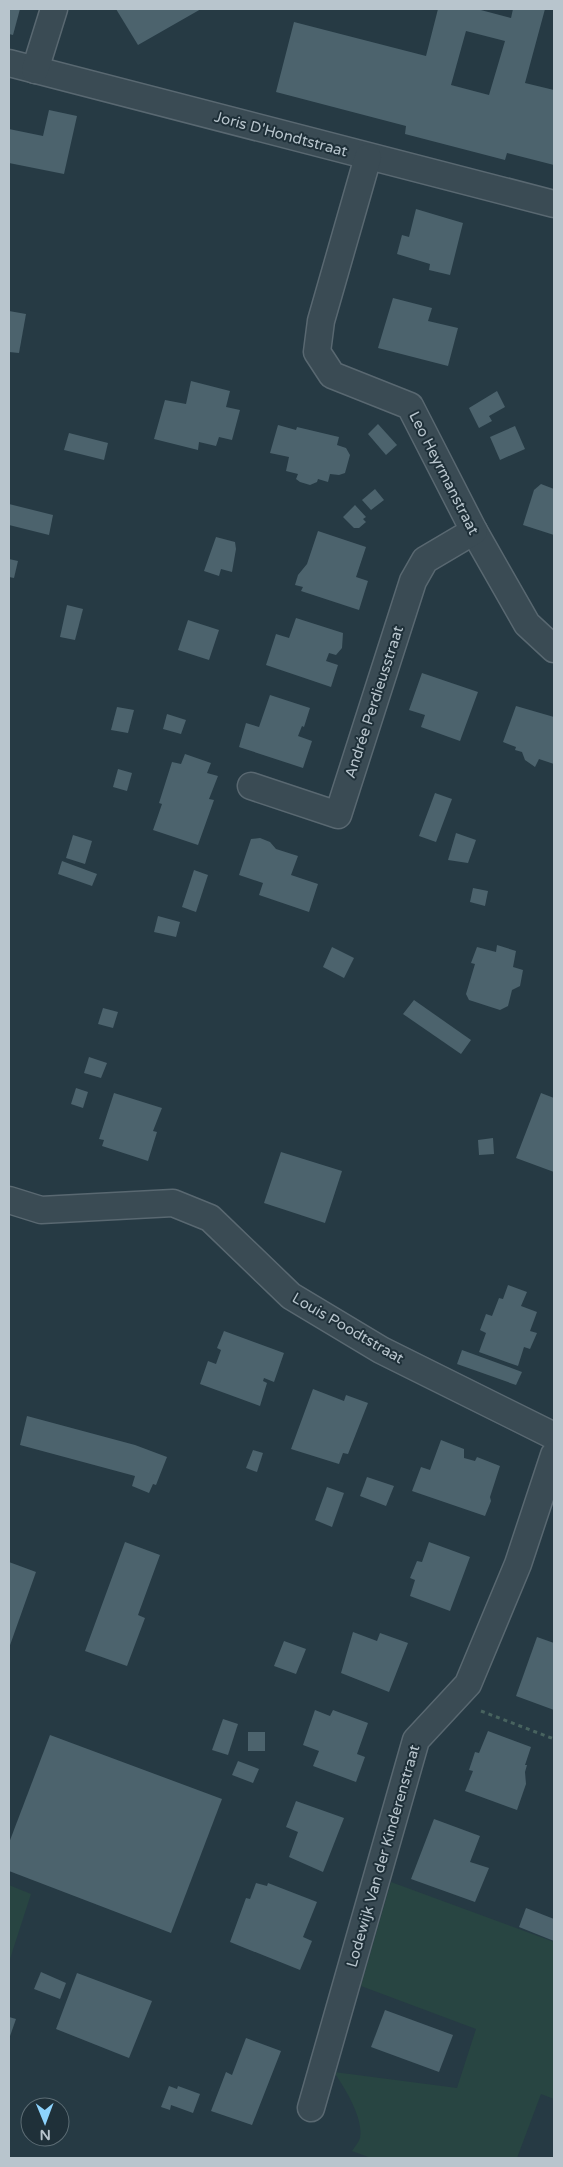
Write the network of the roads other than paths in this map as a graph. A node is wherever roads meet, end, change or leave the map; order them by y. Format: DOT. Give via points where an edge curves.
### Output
graph roads {
  1 [pos="54,9"];
  2 [pos="9,63"];
  3 [pos="35,70"];
  4 [pos="368,157"];
  5 [pos="554,204"];
  6 [pos="474,531"];
  7 [pos="554,649"];
  8 [pos="251,786"];
  9 [pos="9,1200"];
  10 [pos="554,1436"];
  11 [pos="554,1455"];
  12 [pos="311,2108"];
  1 -- 3 [label="street"];
  2 -- 3 [label="street, Joris D'Hondtstraat"];
  3 -- 4 [label="street, Joris D'Hondtstraat"];
  4 -- 5 [label="street, Joris D'Hondtstraat"];
  4 -- 6 [label="street, Leo Heyrmanstraat" via="321,321 317,352 332,375 410,406"];
  6 -- 7 [label="street, Leo Heyrmanstraat" via="527,624"];
  6 -- 8 [label="street, Andrée Perdieusstraat" via="424,560 413,581 338,814"];
  9 -- 10 [label="street, Louis Poodtstraat" via="41,1210 173,1203 210,1218 291,1296 381,1350"];
  11 -- 12 [label="street, Lodewijk Van der Kinderenstraat" via="518,1564 468,1684 416,1740"];
}
